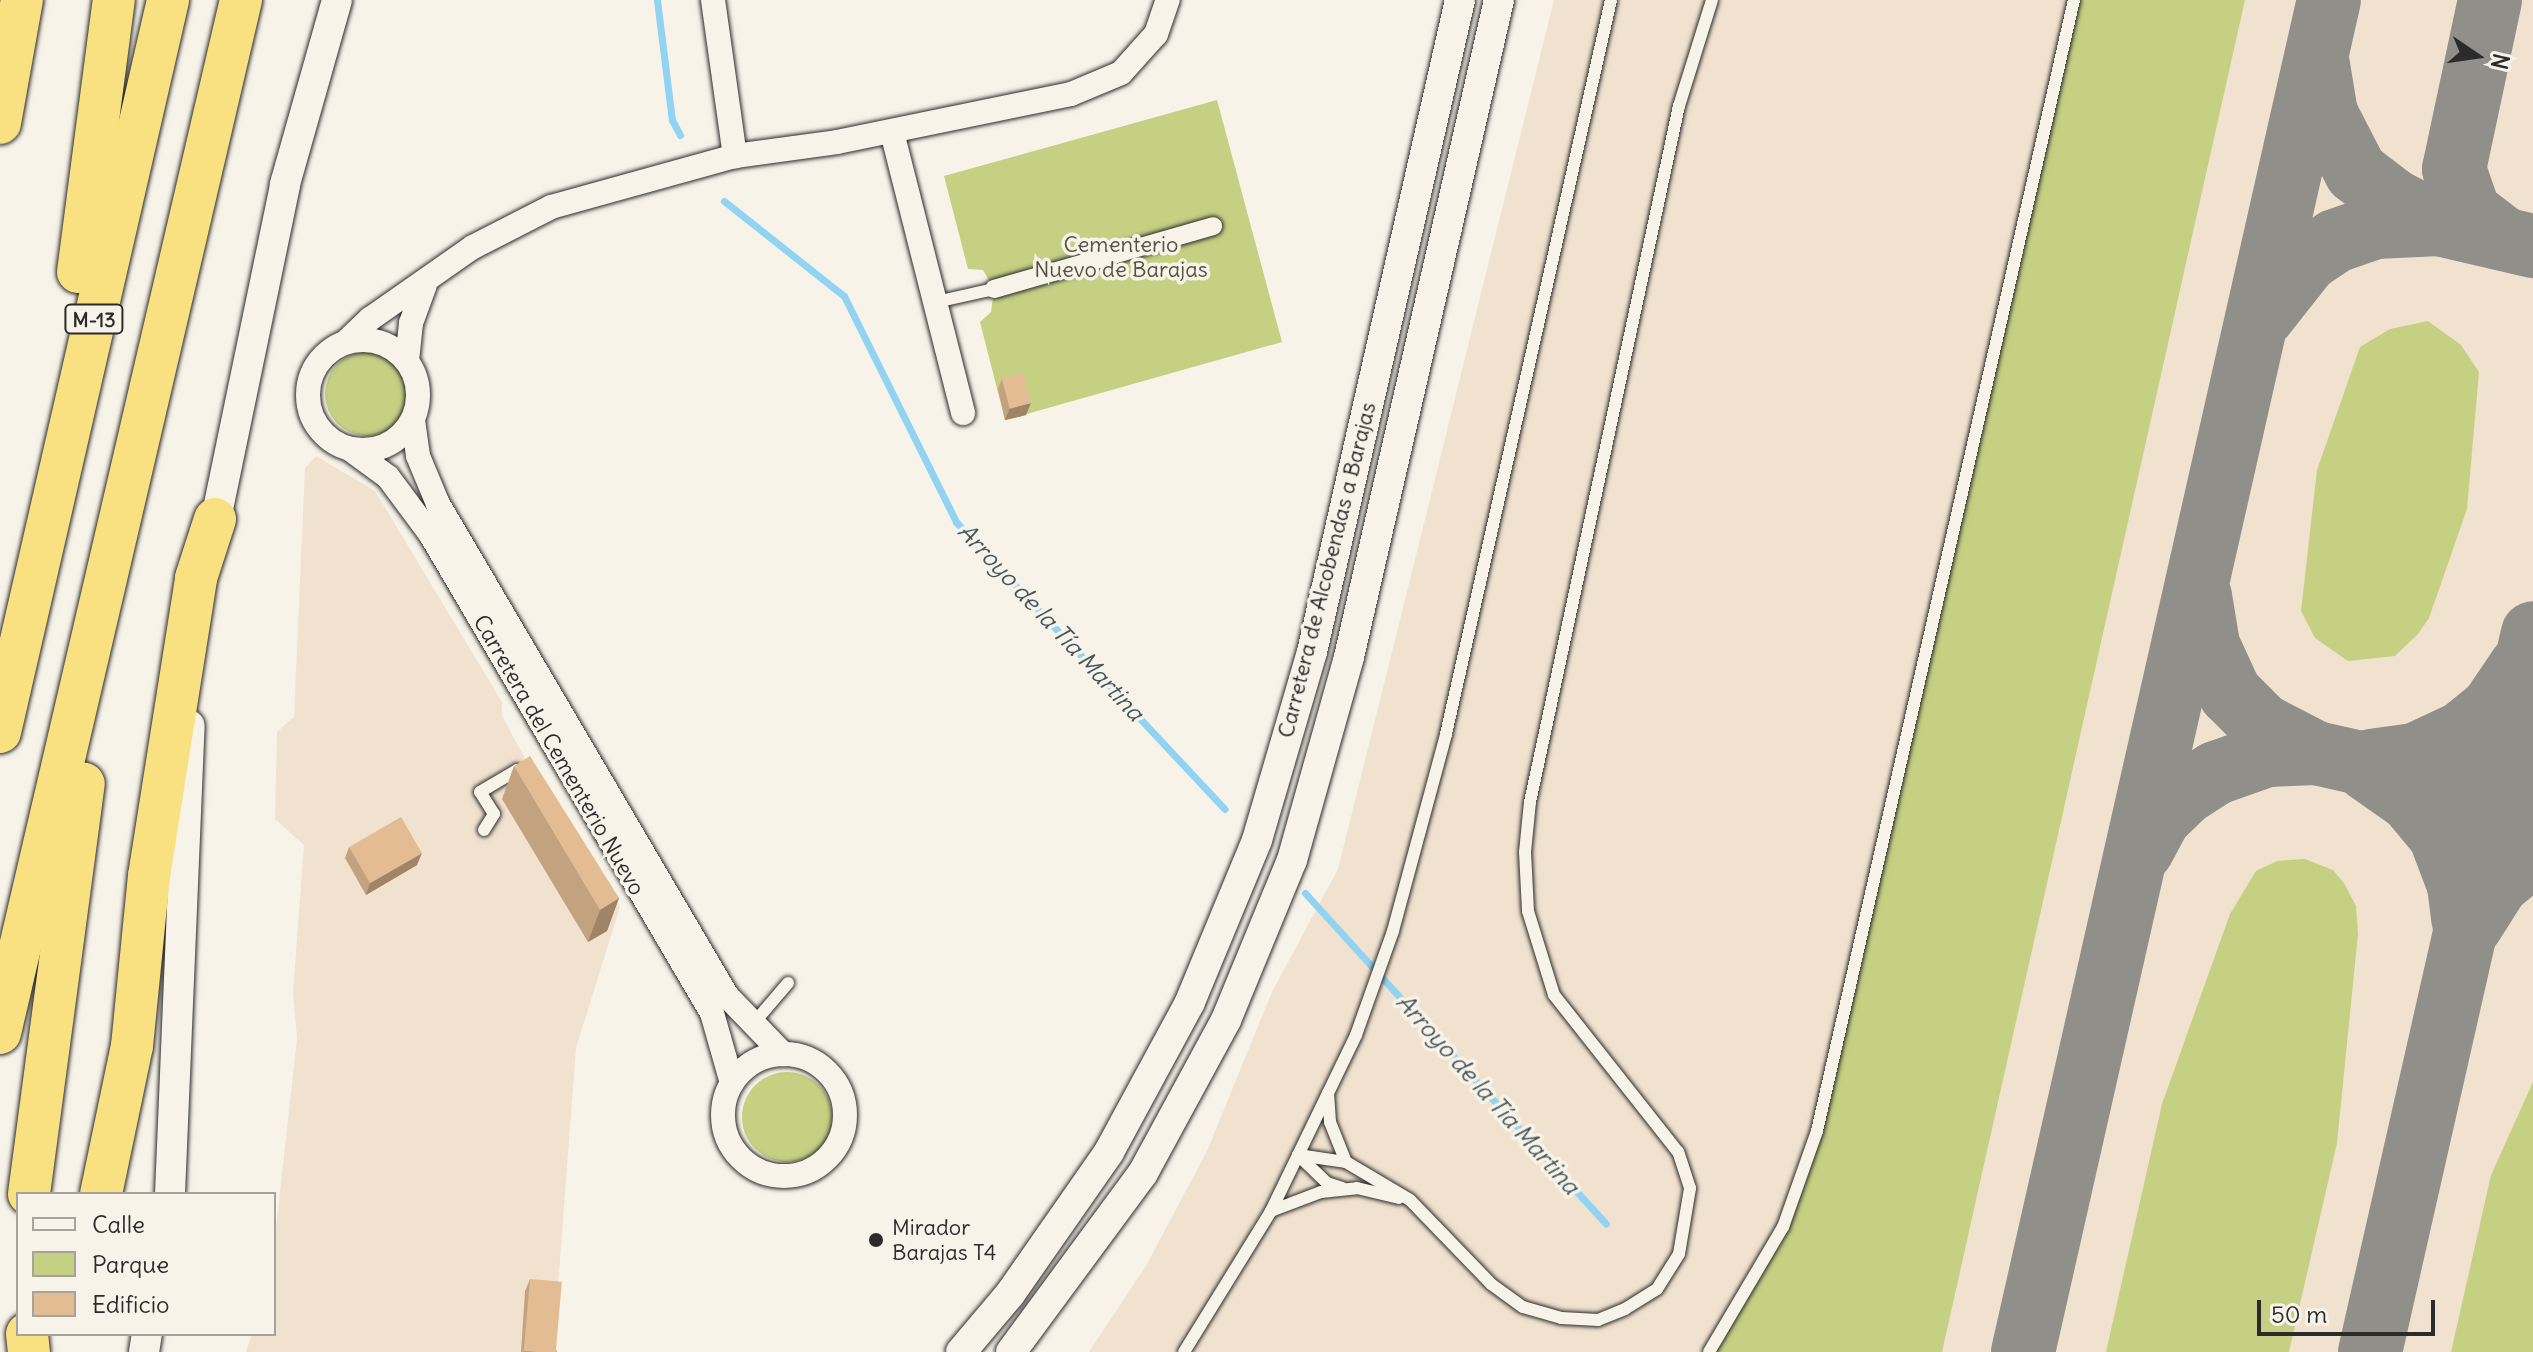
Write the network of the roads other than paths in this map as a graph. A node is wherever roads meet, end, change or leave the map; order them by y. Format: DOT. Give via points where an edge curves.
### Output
graph roads {
  1 [pos="22,0"];
  2 [pos="114,0"];
  3 [pos="168,0"];
  4 [pos="241,0"];
  5 [pos="337,0"];
  6 [pos="713,0"];
  7 [pos="1168,0"];
  8 [pos="1460,0"];
  9 [pos="1499,0"];
  10 [pos="1611,0"];
  11 [pos="1712,0"];
  12 [pos="2074,0"];
  13 [pos="0,123"];
  14 [pos="892,132"];
  15 [pos="735,156"];
  16 [pos="1213,226"];
  17 [pos="425,285"];
  18 [pos="994,289"];
  19 [pos="936,302"];
  20 [pos="347,341"];
  21 [pos="407,361"];
  22 [pos="963,413"];
  23 [pos="413,420"];
  24 [pos="350,449"];
  25 [pos="134,471"];
  26 [pos="215,519"];
  27 [pos="21,638"];
  28 [pos="0,732"];
  29 [pos="534,795"];
  30 [pos="484,830"];
  31 [pos="788,983"];
  32 [pos="753,1024"];
  33 [pos="0,1033"];
  34 [pos="783,1054"];
  35 [pos="732,1083"];
  36 [pos="1328,1092"];
  37 [pos="1298,1155"];
  38 [pos="1346,1162"];
  39 [pos="1346,1190"];
  40 [pos="29,1192"];
  41 [pos="101,1192"];
  42 [pos="170,1192"];
  43 [pos="1410,1200"];
  44 [pos="1271,1211"];
  45 [pos="961,1352"];
  46 [pos="1011,1352"];
  47 [pos="1184,1352"];
  48 [pos="1709,1352"];
  1 -- 13 [label="highway"];
  2 -- 27 [label="highway" via="88,216 21,555"];
  3 -- 27 [label="highway, M-13"];
  4 -- 25 [label="highway"];
  5 -- 26 [label="street" via="285,184"];
  6 -- 15 [label="street"];
  7 -- 14 [label="street" via="1156,34 1121,73 1071,94"];
  8 -- 45 [label="street, Carretera de Alcobendas a Barajas" via="1312,652 1257,840 1190,1002 1109,1152 1010,1294"];
  9 -- 46 [label="street, Carretera de Alcobendas a Barajas" via="1349,657 1292,860 1226,1020 1143,1173"];
  10 -- 36 [label="lane" via="1446,734 1393,931 1356,1035"];
  11 -- 43 [label="lane" via="1679,106 1533,786 1525,852 1528,911 1554,995 1678,1152 1690,1188 1687,1227 1679,1254 1657,1289 1598,1320 1561,1318 1523,1307 1491,1284"];
  12 -- 48 [label="lane" via="1817,1131 1783,1227"];
  14 -- 15 [label="street"];
  14 -- 19 [label="street"];
  15 -- 17 [label="street" via="551,207 473,247"];
  16 -- 18 [label="street"];
  17 -- 20 [label="street" via="370,319"];
  17 -- 21 [label="street" via="411,323"];
  18 -- 19 [label="lane"];
  19 -- 22 [label="street"];
  20 -- 21 [label="street" via="382,342"];
  20 -- 24 [label="street" via="318,362 308,396 320,429"];
  21 -- 23 [label="street" via="418,389"];
  23 -- 24 [label="street" via="387,445"];
  23 -- 32 [label="street, Carretera del Cementerio Nuevo" via="418,456 438,504 727,996"];
  24 -- 35 [label="street, Carretera del Cementerio Nuevo" via="388,477 431,535 712,1013"];
  25 -- 33 [label="highway" via="112,546"];
  25 -- 40 [label="highway" via="128,551 57,958"];
  26 -- 41 [label="highway" via="196,578 149,876 132,1046"];
  26 -- 42 [label="street" via="191,710"];
  27 -- 28 [label="highway, M-13"];
  29 -- 30 [label="lane" via="517,770 480,792 494,814"];
  31 -- 32 [label="lane"];
  32 -- 34 [label="street, Carretera del Cementerio Nuevo"];
  34 -- 35 [label="street" via="745,1068"];
  34 -- 35 [label="street" via="821,1066 843,1098 841,1138 815,1168 776,1176 741,1158 723,1122"];
  36 -- 37 [label="lane"];
  36 -- 38 [label="lane" via="1330,1122"];
  37 -- 38 [label="lane"];
  37 -- 39 [label="lane" via="1327,1183"];
  37 -- 44 [label="lane"];
  38 -- 43 [label="lane"];
  39 -- 43 [label="lane"];
  39 -- 44 [label="lane" via="1321,1192"];
  44 -- 47 [label="lane"];
}
